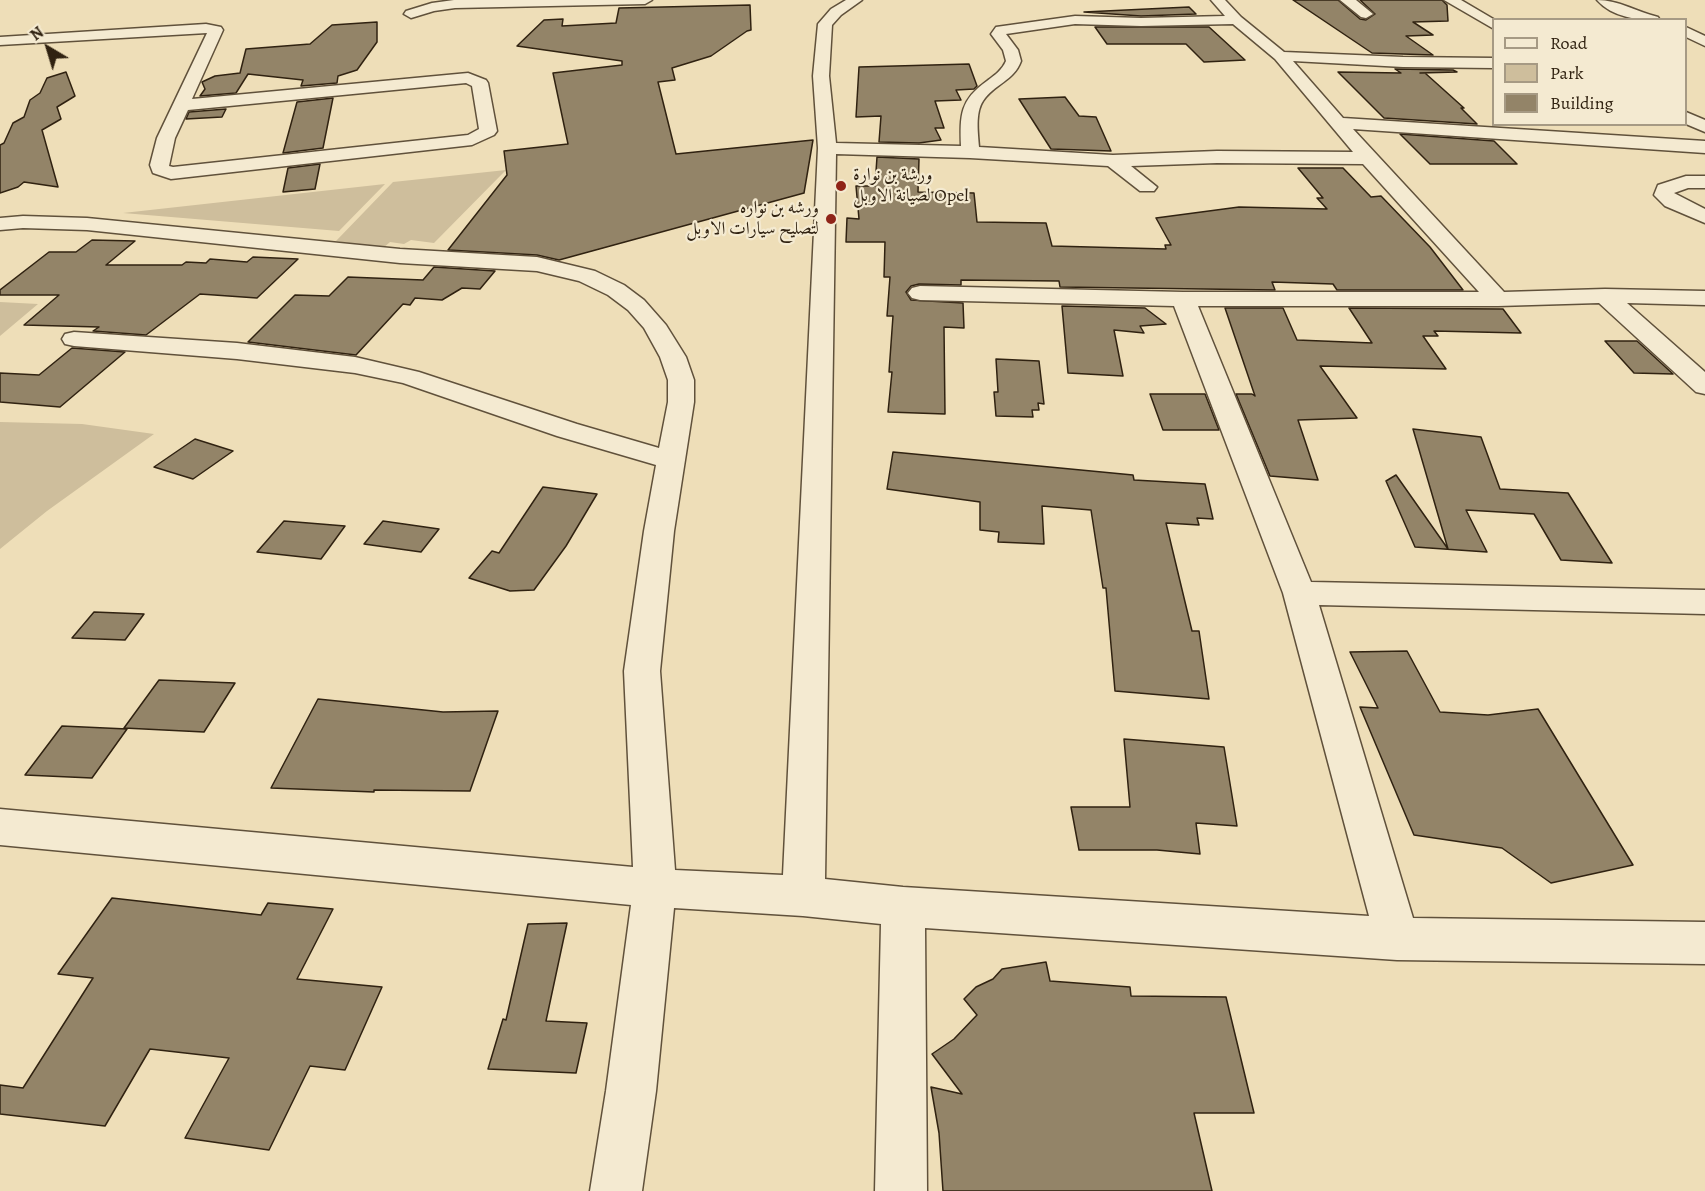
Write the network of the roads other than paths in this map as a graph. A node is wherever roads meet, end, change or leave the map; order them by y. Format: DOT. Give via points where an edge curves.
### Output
graph roads {
  1 [pos="645,0"];
  2 [pos="855,0"];
  3 [pos="1218,0"];
  4 [pos="1347,0"];
  5 [pos="1451,0"];
  6 [pos="1604,0"];
  7 [pos="1131,7"];
  8 [pos="411,14"];
  9 [pos="1366,14"];
  10 [pos="1645,18"];
  11 [pos="1236,21"];
  12 [pos="1141,22"];
  13 [pos="1492,24"];
  14 [pos="1687,32"];
  15 [pos="0,42"];
  16 [pos="1705,42"];
  17 [pos="1280,56"];
  18 [pos="1492,63"];
  19 [pos="183,105"];
  20 [pos="1687,118"];
  21 [pos="1340,123"];
  22 [pos="1705,127"];
  23 [pos="1705,147"];
  24 [pos="827,148"];
  25 [pos="970,152"];
  26 [pos="1368,158"];
  27 [pos="1113,161"];
  28 [pos="1705,183"];
  29 [pos="1147,187"];
  30 [pos="1705,217"];
  31 [pos="0,224"];
  32 [pos="920,293"];
  33 [pos="1605,296"];
  34 [pos="1705,298"];
  35 [pos="1183,299"];
  36 [pos="1498,299"];
  37 [pos="74,339"];
  38 [pos="1705,386"];
  39 [pos="671,460"];
  40 [pos="1299,593"];
  41 [pos="1705,602"];
  42 [pos="0,827"];
  43 [pos="655,888"];
  44 [pos="804,896"];
  45 [pos="903,907"];
  46 [pos="1397,939"];
  47 [pos="1701,950"];
  48 [pos="616,1191"];
  49 [pos="901,1191"];
  1 -- 8 [label="street" via="455,4"];
  2 -- 24 [label="street" via="825,24 821,76"];
  3 -- 11 [label="street"];
  4 -- 9 [label="street"];
  5 -- 13 [label="street"];
  6 -- 10 [label="street"];
  7 -- 12 [label="street"];
  11 -- 12 [label="street"];
  11 -- 17 [label="street"];
  12 -- 25 [label="street" via="1073,15 999,32 1013,54 1013,62 974,101"];
  14 -- 16 [label="street"];
  15 -- 19 [label="street" via="213,29 217,32"];
  17 -- 18 [label="street"];
  17 -- 21 [label="street"];
  19 -- 19 [label="street" via="166,138 159,165 164,171 472,140 488,131 480,83 468,78"];
  20 -- 22 [label="street"];
  21 -- 23 [label="street"];
  21 -- 26 [label="street"];
  24 -- 25 [label="street"];
  24 -- 44 [label="street"];
  25 -- 27 [label="street"];
  26 -- 27 [label="street"];
  26 -- 36 [label="street"];
  27 -- 29 [label="street"];
  28 -- 30 [label="street" via="1674,184 1665,189 1664,195"];
  31 -- 39 [label="street" via="87,224 400,256 537,264 587,276 636,305 674,357 681,380 681,402"];
  32 -- 35 [label="street"];
  33 -- 34 [label="street"];
  33 -- 36 [label="street"];
  33 -- 38 [label="street"];
  35 -- 36 [label="street"];
  35 -- 40 [label="street"];
  37 -- 39 [label="street" via="237,351 356,365 410,377"];
  39 -- 43 [label="street" via="642,671"];
  40 -- 41 [label="street"];
  40 -- 46 [label="street"];
  42 -- 43 [label="street"];
  43 -- 44 [label="street"];
  43 -- 48 [label="street"];
  44 -- 45 [label="street"];
  45 -- 46 [label="street"];
  45 -- 49 [label="street"];
  46 -- 47 [label="street"];
}
